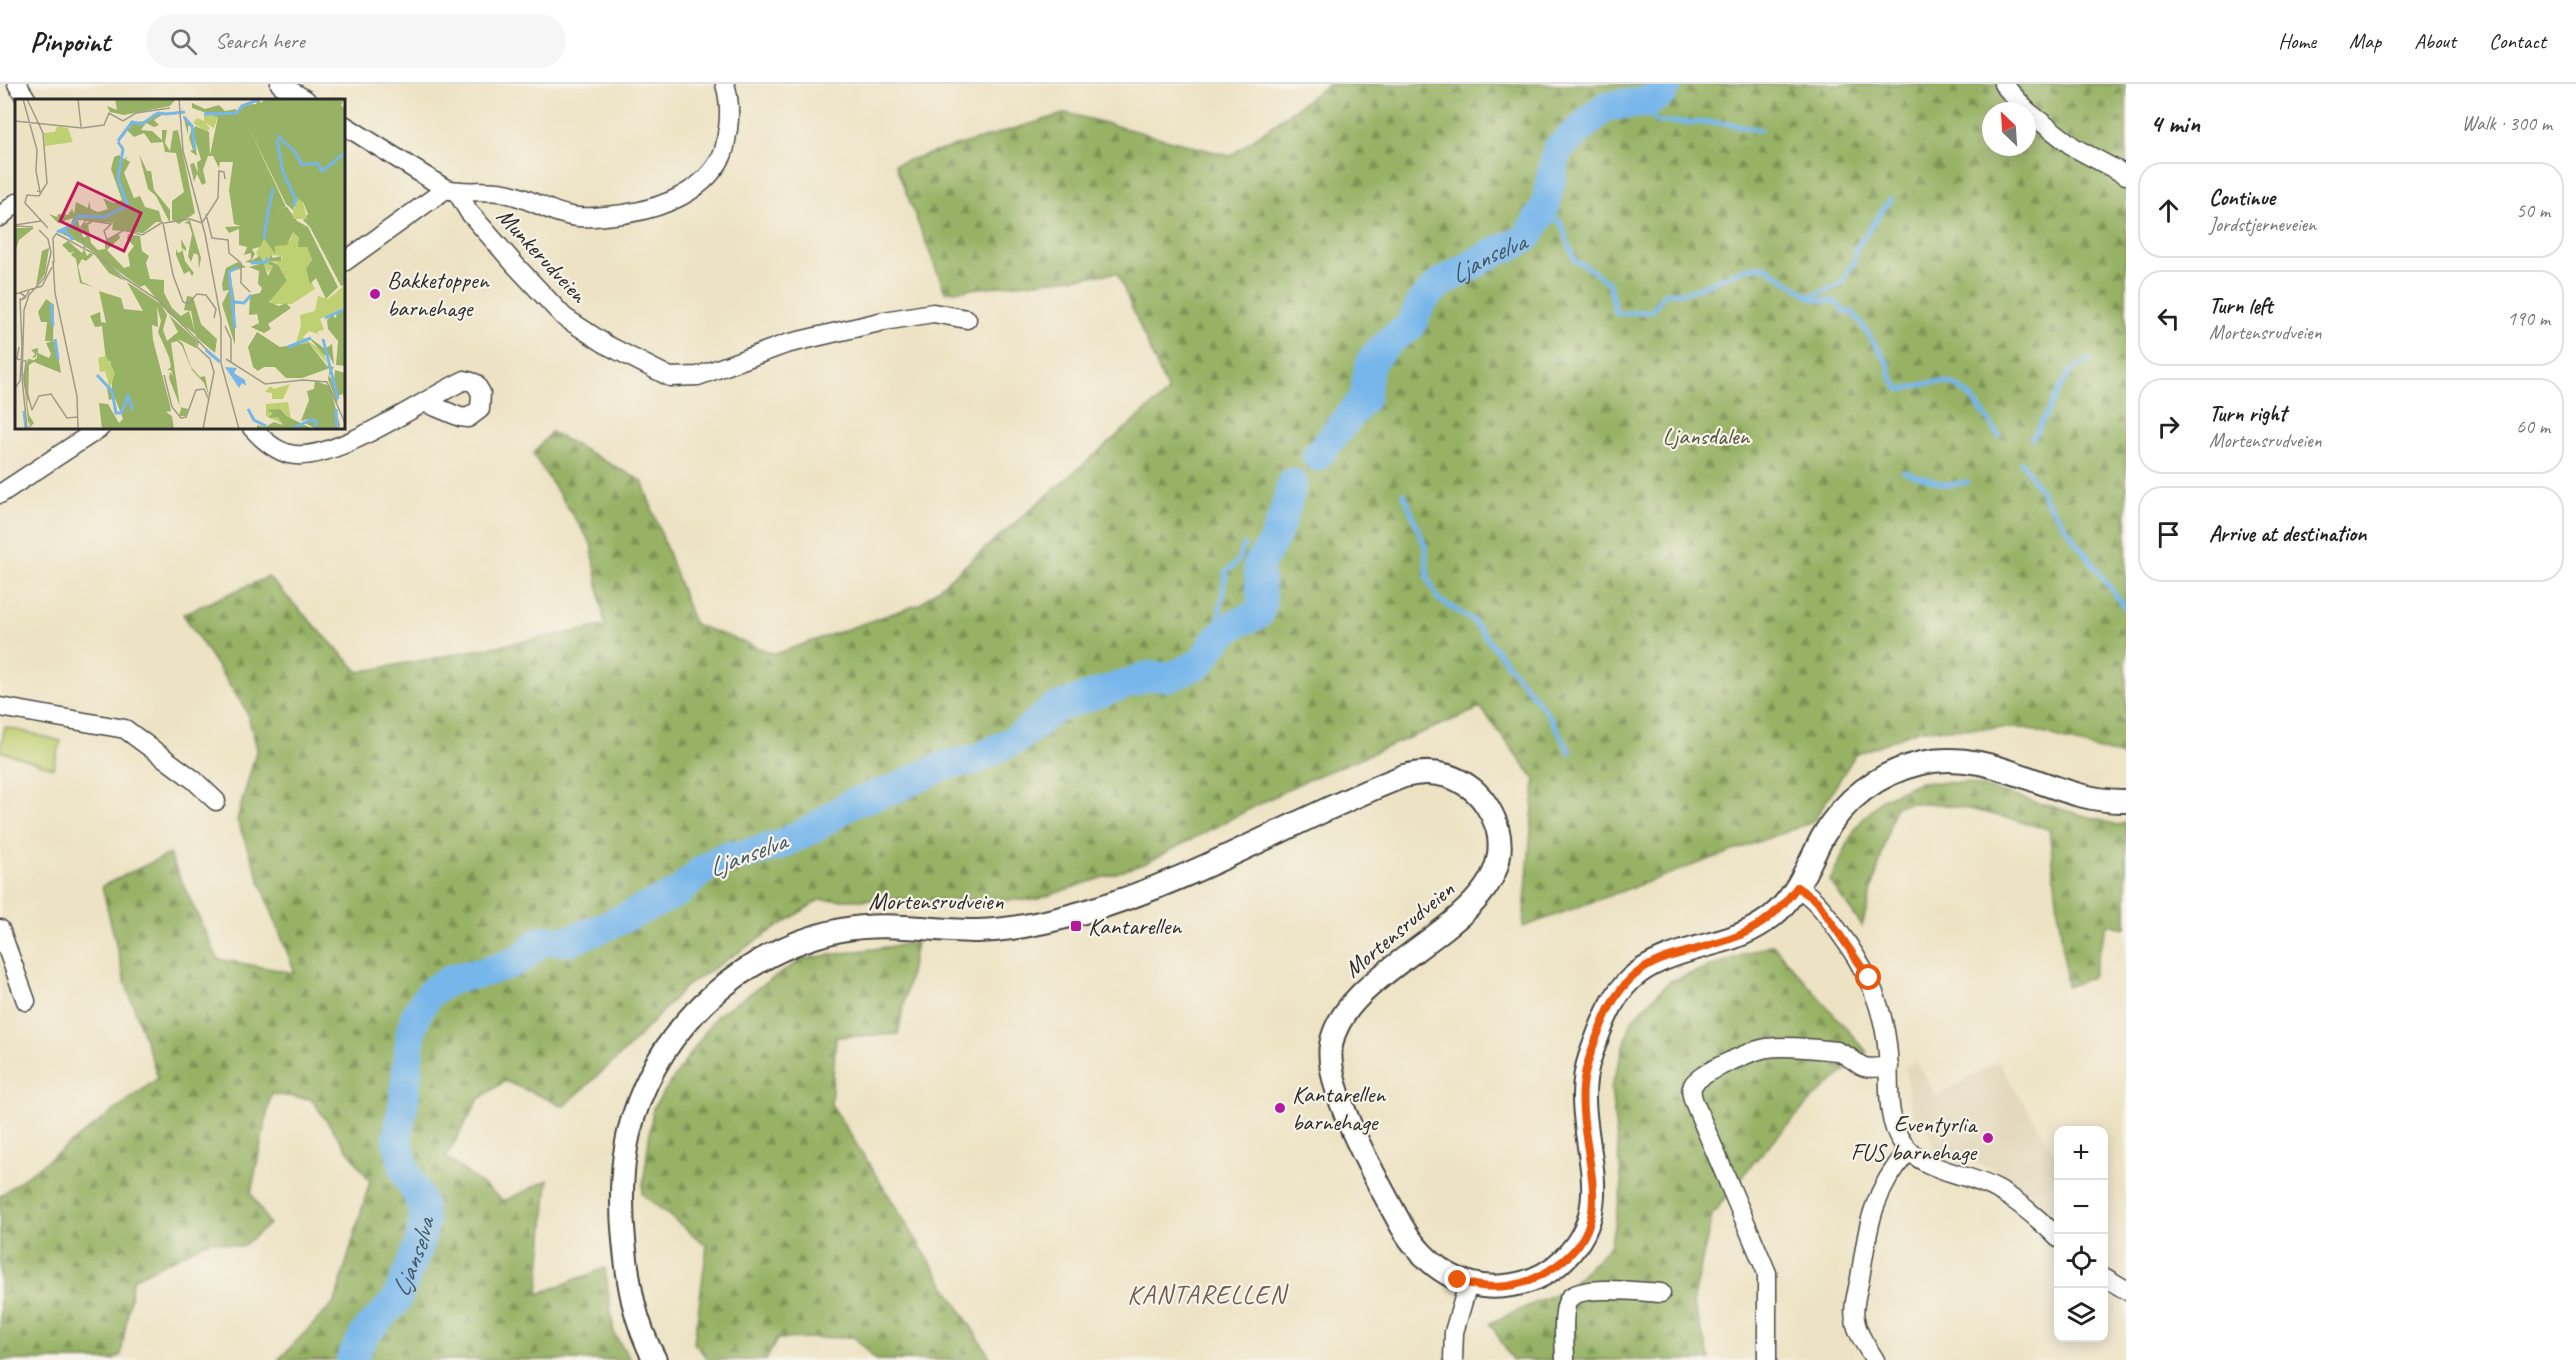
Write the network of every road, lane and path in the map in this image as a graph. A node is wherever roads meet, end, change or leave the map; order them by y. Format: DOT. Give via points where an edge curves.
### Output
graph roads {
  1 [pos="17,84"];
  2 [pos="280,84"];
  3 [pos="725,84"];
  4 [pos="2002,84"];
  5 [pos="26,99"];
  6 [pos="304,99"];
  7 [pos="2019,102"];
  8 [pos="2036,118"];
  9 [pos="345,126"];
  10 [pos="2126,175"];
  11 [pos="451,190"];
  12 [pos="15,204"];
  13 [pos="0,217"];
  14 [pos="345,261"];
  15 [pos="967,319"];
  16 [pos="426,402"];
  17 [pos="98,429"];
  18 [pos="253,429"];
  19 [pos="0,494"];
  20 [pos="0,707"];
  21 [pos="216,801"];
  22 [pos="2126,801"];
  23 [pos="1797,887"];
  24 [pos="0,929"];
  25 [pos="26,1001"];
  26 [pos="1889,1066"];
  27 [pos="1908,1151"];
  28 [pos="2054,1234"];
  29 [pos="2108,1280"];
  30 [pos="1467,1284"];
  31 [pos="2126,1290"];
  32 [pos="1661,1293"];
  33 [pos="655,1360"];
  34 [pos="1453,1360"];
  35 [pos="1565,1360"];
  36 [pos="1767,1360"];
  37 [pos="1875,1360"];
  1 -- 5 [label="street"];
  2 -- 6 [label="street"];
  3 -- 11 [label="street" via="730,111 722,155 704,180 676,199 625,214 579,218 518,195"];
  4 -- 7 [label="street"];
  8 -- 10 [label="street" via="2075,148"];
  9 -- 11 [label="street, Munkerudveien"];
  11 -- 14 [label="street"];
  11 -- 15 [label="street, Munkerudveien" via="564,317 607,345 670,377 698,376 786,344 884,321 933,313"];
  12 -- 13 [label="street"];
  16 -- 18 [label="street" via="350,441 304,455 281,451"];
  17 -- 19 [label="street"];
  20 -- 21 [label="street" via="125,729"];
  22 -- 23 [label="street, Mortensrudveien" via="2095,800 2067,793 1979,762 1947,760 1918,764 1888,774 1852,799 1824,836"];
  23 -- 26 [label="street" via="1817,901 1869,978 1884,1022"];
  23 -- 30 [label="street, Mortensrudveien" via="1778,911 1754,928 1728,940 1659,960 1624,986 1606,1016 1584,1080 1582,1101 1594,1192 1584,1234 1558,1264 1533,1279 1506,1286"];
  24 -- 25 [label="street"];
  26 -- 27 [label="street" via="1893,1123"];
  26 -- 36 [label="street" via="1859,1067 1837,1050 1771,1048 1703,1075 1693,1085 1694,1102 1767,1273"];
  27 -- 28 [label="street" via="1922,1161 1998,1189"];
  27 -- 37 [label="street" via="1875,1202 1863,1258 1855,1319"];
  29 -- 31 [label="street"];
  30 -- 33 [label="street, Mortensrudveien" via="1430,1263 1407,1234 1342,1107 1330,1064 1334,1032 1343,1015 1477,898 1487,888 1496,868 1496,824 1480,797 1454,778 1418,772 1165,882 1087,911 992,930 885,926 840,930 771,954 724,986 695,1012 664,1052 641,1097 627,1142 621,1204 628,1281 637,1322"];
  30 -- 34 [label="street" via="1454,1332"];
  32 -- 35 [label="street" via="1589,1291 1573,1296 1566,1306"];
}
